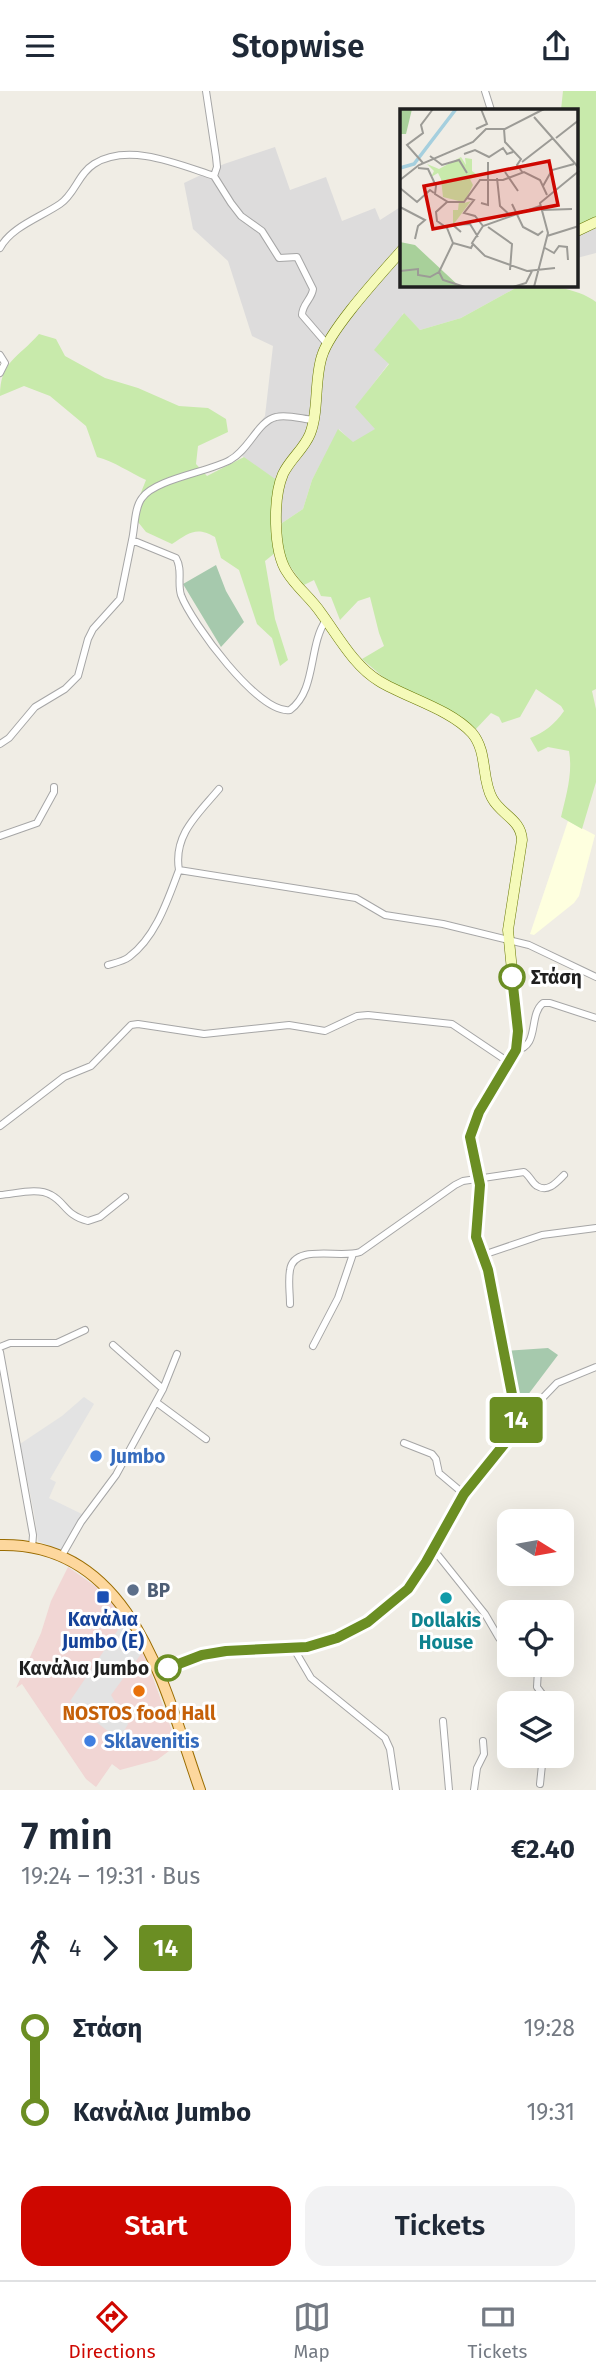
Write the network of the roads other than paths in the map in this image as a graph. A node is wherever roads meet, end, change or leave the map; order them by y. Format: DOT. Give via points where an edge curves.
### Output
graph roads {
  1 [pos="206,91"];
  2 [pos="485,91"];
  3 [pos="491,109"];
  4 [pos="214,176"];
  5 [pos="596,222"];
  6 [pos="578,231"];
  7 [pos="3,237"];
  8 [pos="0,248"];
  9 [pos="400,253"];
  10 [pos="327,344"];
  11 [pos="0,355"];
  12 [pos="0,373"];
  13 [pos="313,421"];
  14 [pos="132,540"];
  15 [pos="326,620"];
  16 [pos="0,744"];
  17 [pos="54,787"];
  18 [pos="219,789"];
  19 [pos="0,836"];
  20 [pos="179,870"];
  21 [pos="508,940"];
  22 [pos="108,965"];
  23 [pos="596,977"];
  24 [pos="596,1018"];
  25 [pos="516,1050"];
  26 [pos="510,1063"];
  27 [pos="0,1126"];
  28 [pos="564,1175"];
  29 [pos="480,1179"];
  30 [pos="0,1195"];
  31 [pos="125,1197"];
  32 [pos="596,1228"];
  33 [pos="353,1254"];
  34 [pos="483,1255"];
  35 [pos="290,1304"];
  36 [pos="85,1330"];
  37 [pos="113,1345"];
  38 [pos="313,1346"];
  39 [pos="0,1347"];
  40 [pos="0,1352"];
  41 [pos="177,1354"];
  42 [pos="596,1367"];
  43 [pos="163,1389"];
  44 [pos="156,1402"];
  45 [pos="515,1417"];
  46 [pos="206,1439"];
  47 [pos="404,1443"];
  48 [pos="464,1494"];
  49 [pos="0,1545"];
  50 [pos="32,1548"];
  51 [pos="433,1549"];
  52 [pos="61,1557"];
  53 [pos="497,1635"];
  54 [pos="294,1649"];
  55 [pos="160,1672"];
  56 [pos="443,1721"];
  57 [pos="483,1741"];
  58 [pos="541,1768"];
  59 [pos="540,1784"];
  60 [pos="200,1790"];
  61 [pos="396,1790"];
  62 [pos="449,1790"];
  63 [pos="474,1790"];
  1 -- 4 [label="street" via="217,167"];
  2 -- 3 [label="street"];
  4 -- 7 [label="street" via="144,155 110,158 94,164 65,201"];
  4 -- 10 [label="street" via="241,216 262,231 279,258 298,259 313,289 302,315"];
  5 -- 6 [label="street"];
  7 -- 8 [label="street"];
  9 -- 10 [label="street"];
  10 -- 13 [label="street"];
  11 -- 12 [label="street" via="5,363"];
  13 -- 14 [label="street" via="281,416 270,419 238,456 145,495"];
  13 -- 15 [label="street" via="309,437 282,478 278,546 288,573"];
  14 -- 15 [label="street" via="176,558 182,597 211,645 279,710 291,709 300,698"];
  14 -- 16 [label="street" via="120,599 93,629 78,675 35,707"];
  15 -- 21 [label="street" via="373,677 453,719 477,740 490,794 517,823 522,836"];
  17 -- 19 [label="street" via="37,823"];
  18 -- 20 [label="street" via="179,843"];
  20 -- 21 [label="street" via="346,895 385,915"];
  20 -- 22 [label="street" via="143,943 128,958"];
  21 -- 23 [label="street" via="544,950"];
  21 -- 25 [label="street"];
  24 -- 25 [label="street" via="543,1003 537,1009 528,1045"];
  25 -- 26 [label="street"];
  26 -- 27 [label="street" via="452,1024 440,1022 368,1015 325,1031 289,1025 204,1034 138,1024 131,1025 91,1066 64,1077"];
  26 -- 29 [label="street" via="472,1128 470,1142"];
  28 -- 29 [label="street" via="545,1188 537,1187 524,1172"];
  29 -- 33 [label="street" via="455,1185"];
  29 -- 34 [label="street" via="475,1233"];
  30 -- 31 [label="street" via="47,1193 69,1213 88,1221"];
  32 -- 34 [label="street" via="542,1235"];
  33 -- 35 [label="street" via="299,1257 290,1268"];
  33 -- 38 [label="street" via="338,1299"];
  34 -- 45 [label="street"];
  36 -- 39 [label="street" via="57,1343"];
  37 -- 43 [label="street"];
  40 -- 50 [label="street"];
  41 -- 43 [label="street"];
  42 -- 45 [label="street" via="557,1384 530,1411"];
  43 -- 44 [label="street"];
  44 -- 46 [label="street"];
  44 -- 52 [label="street" via="116,1475"];
  45 -- 48 [label="street" via="510,1437"];
  47 -- 48 [label="street" via="434,1455 439,1473"];
  48 -- 51 [label="street"];
  49 -- 50 [label="main road"];
  50 -- 52 [label="main road"];
  51 -- 53 [label="street"];
  51 -- 54 [label="street" via="408,1589 368,1622 337,1638"];
  52 -- 55 [label="main road" via="119,1600"];
  54 -- 55 [label="street" via="202,1655"];
  54 -- 61 [label="street" via="311,1678 385,1738"];
  55 -- 60 [label="main road"];
  56 -- 62 [label="street"];
  57 -- 63 [label="street"];
  58 -- 59 [label="street"];
}
